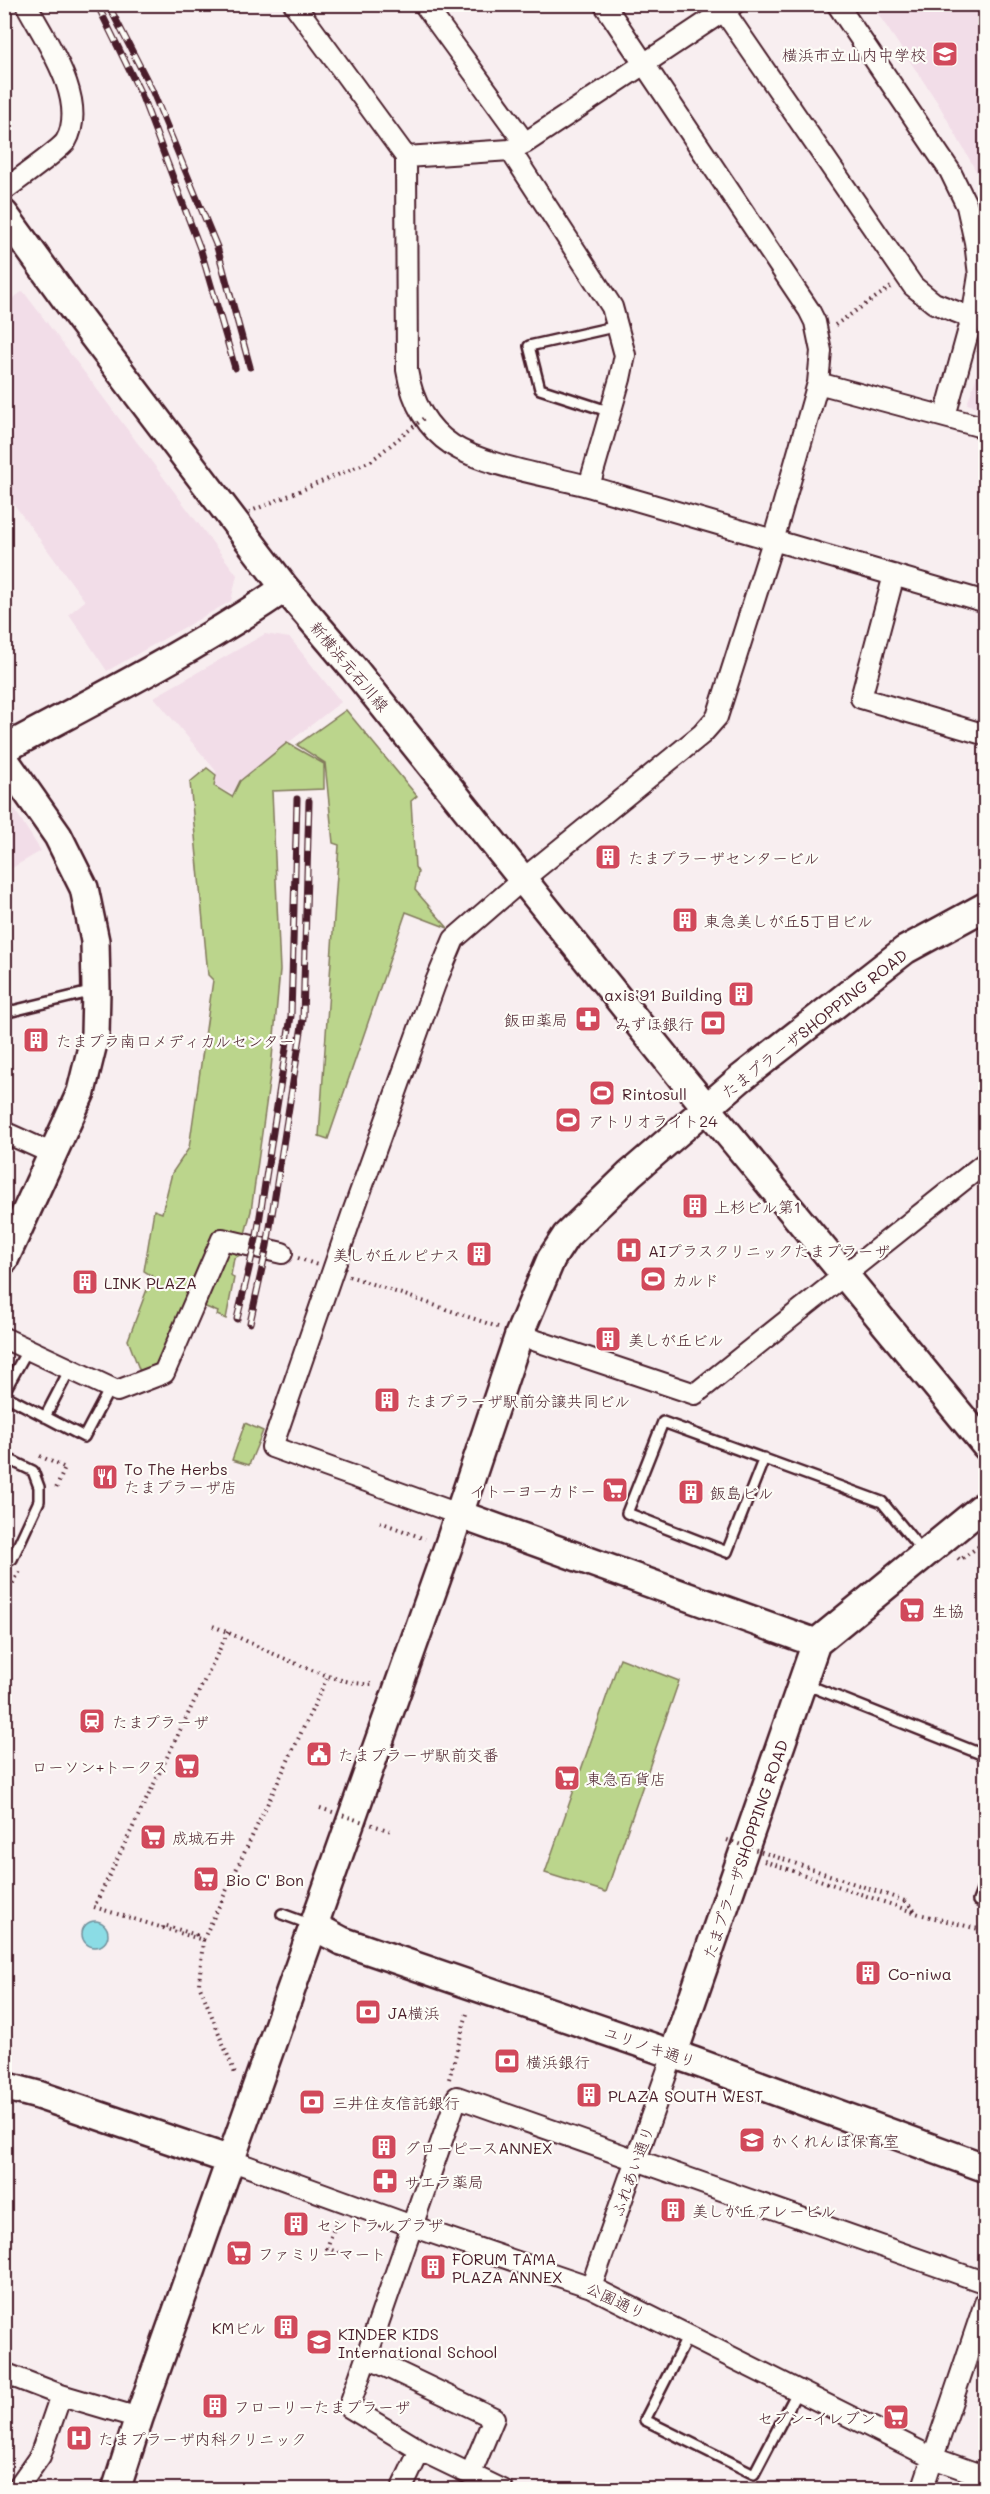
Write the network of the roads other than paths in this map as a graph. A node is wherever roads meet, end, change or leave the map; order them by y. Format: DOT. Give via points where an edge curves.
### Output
graph roads {
  1 [pos="26,4"];
  2 [pos="294,4"];
  3 [pos="424,4"];
  4 [pos="604,4"];
  5 [pos="837,4"];
  6 [pos="730,8"];
  7 [pos="645,66"];
  8 [pos="517,147"];
  9 [pos="406,157"];
  10 [pos="4,190"];
  11 [pos="4,214"];
  12 [pos="972,318"];
  13 [pos="618,326"];
  14 [pos="818,383"];
  15 [pos="611,412"];
  16 [pos="945,416"];
  17 [pos="986,428"];
  18 [pos="589,486"];
  19 [pos="773,541"];
  20 [pos="894,575"];
  21 [pos="285,588"];
  22 [pos="986,602"];
  23 [pos="986,735"];
  24 [pos="4,749"];
  25 [pos="4,759"];
  26 [pos="522,880"];
  27 [pos="986,906"];
  28 [pos="96,990"];
  29 [pos="4,1013"];
  30 [pos="708,1109"];
  31 [pos="4,1132"];
  32 [pos="53,1154"];
  33 [pos="986,1162"];
  34 [pos="282,1253"];
  35 [pos="4,1260"];
  36 [pos="844,1275"];
  37 [pos="509,1331"];
  38 [pos="4,1338"];
  39 [pos="27,1349"];
  40 [pos="70,1369"];
  41 [pos="110,1388"];
  42 [pos="4,1393"];
  43 [pos="45,1417"];
  44 [pos="986,1446"];
  45 [pos="4,1457"];
  46 [pos="764,1458"];
  47 [pos="986,1504"];
  48 [pos="458,1514"];
  49 [pos="925,1554"];
  50 [pos="4,1562"];
  51 [pos="816,1642"];
  52 [pos="803,1683"];
  53 [pos="986,1756"];
  54 [pos="986,1880"];
  55 [pos="978,1901"];
  56 [pos="282,1914"];
  57 [pos="314,1926"];
  58 [pos="673,2055"];
  59 [pos="4,2086"];
  60 [pos="230,2160"];
  61 [pos="634,2160"];
  62 [pos="986,2168"];
  63 [pos="412,2226"];
  64 [pos="986,2283"];
  65 [pos="591,2287"];
  66 [pos="986,2300"];
  67 [pos="688,2336"];
  68 [pos="366,2357"];
  69 [pos="4,2373"];
  70 [pos="797,2391"];
  71 [pos="61,2395"];
  72 [pos="139,2418"];
  73 [pos="420,2450"];
  74 [pos="933,2458"];
  75 [pos="471,2473"];
  76 [pos="986,2476"];
  77 [pos="16,2490"];
  78 [pos="116,2490"];
  79 [pos="401,2490"];
  80 [pos="503,2490"];
  81 [pos="922,2490"];
  1 -- 10 [label="street" via="64,78 73,108 72,122 65,142"];
  2 -- 9 [label="street"];
  3 -- 8 [label="street"];
  4 -- 7 [label="street"];
  5 -- 12 [label="street" via="950,171 967,206 979,275"];
  6 -- 7 [label="street"];
  6 -- 12 [label="street" via="913,286 934,303"];
  7 -- 8 [label="street"];
  7 -- 14 [label="street" via="809,310 821,351"];
  8 -- 9 [label="street"];
  8 -- 13 [label="street" via="612,307"];
  9 -- 18 [label="street" via="407,370 410,390 424,418 453,445 475,457"];
  11 -- 21 [label="street, 新横浜元石川線"];
  12 -- 16 [label="street"];
  13 -- 15 [label="street" via="625,355"];
  13 -- 15 [label="lane" via="529,346 540,389"];
  14 -- 16 [label="street"];
  14 -- 19 [label="street"];
  15 -- 18 [label="street"];
  16 -- 17 [label="street"];
  18 -- 19 [label="street"];
  19 -- 20 [label="street"];
  19 -- 26 [label="street" via="717,717 702,734"];
  20 -- 22 [label="street"];
  20 -- 23 [label="street" via="861,698"];
  21 -- 24 [label="street" via="168,659"];
  21 -- 26 [label="street, 新横浜元石川線"];
  25 -- 28 [label="street" via="58,836 84,888 95,941"];
  26 -- 30 [label="street, 新横浜元石川線"];
  26 -- 48 [label="street" via="454,939 332,1270 272,1447"];
  27 -- 30 [label="street, たまプラーザSHOPPING ROAD" via="904,950 811,1021"];
  28 -- 29 [label="lane"];
  28 -- 32 [label="street" via="95,1035 81,1092"];
  30 -- 36 [label="street, たまプラーザSHOPPING ROAD"];
  30 -- 37 [label="street, たまプラーザSHOPPING ROAD" via="630,1174 566,1236"];
  31 -- 32 [label="street"];
  32 -- 35 [label="street"];
  33 -- 36 [label="street"];
  34 -- 41 [label="street" via="222,1239 164,1373 117,1391"];
  36 -- 37 [label="street" via="695,1394"];
  36 -- 44 [label="street, たまプラーザSHOPPING ROAD"];
  37 -- 48 [label="street, たまプラーザSHOPPING ROAD"];
  38 -- 39 [label="street"];
  39 -- 40 [label="street"];
  39 -- 42 [label="lane"];
  40 -- 41 [label="street"];
  40 -- 43 [label="lane"];
  41 -- 43 [label="lane" via="84,1437"];
  42 -- 43 [label="lane"];
  45 -- 50 [label="lane" via="33,1471 39,1487 39,1501 12,1559"];
  46 -- 46 [label="lane" via="663,1422 627,1513 727,1552"];
  46 -- 49 [label="lane" via="882,1502"];
  47 -- 49 [label="street"];
  48 -- 51 [label="street"];
  48 -- 57 [label="street, たまプラーザSHOPPING ROAD"];
  49 -- 51 [label="street"];
  51 -- 52 [label="street, たまプラーザSHOPPING ROAD"];
  52 -- 53 [label="lane"];
  52 -- 58 [label="street, たまプラーザSHOPPING ROAD"];
  54 -- 55 [label="lane"];
  56 -- 57 [label="lane"];
  57 -- 58 [label="street, ユリノキ通り" via="342,1941"];
  57 -- 60 [label="street, たまプラーザSHOPPING ROAD"];
  58 -- 61 [label="street, ふれあい通り"];
  58 -- 62 [label="street, ユリノキ通り"];
  59 -- 60 [label="street"];
  60 -- 63 [label="street, 公園通り"];
  60 -- 72 [label="street, たまプラーザSHOPPING ROAD"];
  61 -- 63 [label="street" via="457,2097"];
  61 -- 64 [label="street"];
  61 -- 65 [label="street, ふれあい通り"];
  63 -- 65 [label="street, 公園通り"];
  63 -- 68 [label="street"];
  65 -- 67 [label="street, 公園通り"];
  66 -- 74 [label="street"];
  67 -- 70 [label="street, 公園通り"];
  67 -- 70 [label="lane" via="645,2420 754,2474"];
  68 -- 73 [label="street" via="349,2407"];
  68 -- 75 [label="street" via="494,2418"];
  69 -- 71 [label="street"];
  70 -- 74 [label="street, 公園通り"];
  71 -- 72 [label="street"];
  71 -- 77 [label="street" via="40,2456"];
  72 -- 78 [label="street, たまプラーザSHOPPING ROAD"];
  73 -- 75 [label="street"];
  73 -- 79 [label="street"];
  74 -- 76 [label="street, 公園通り"];
  74 -- 81 [label="street"];
  75 -- 80 [label="street"];
}
